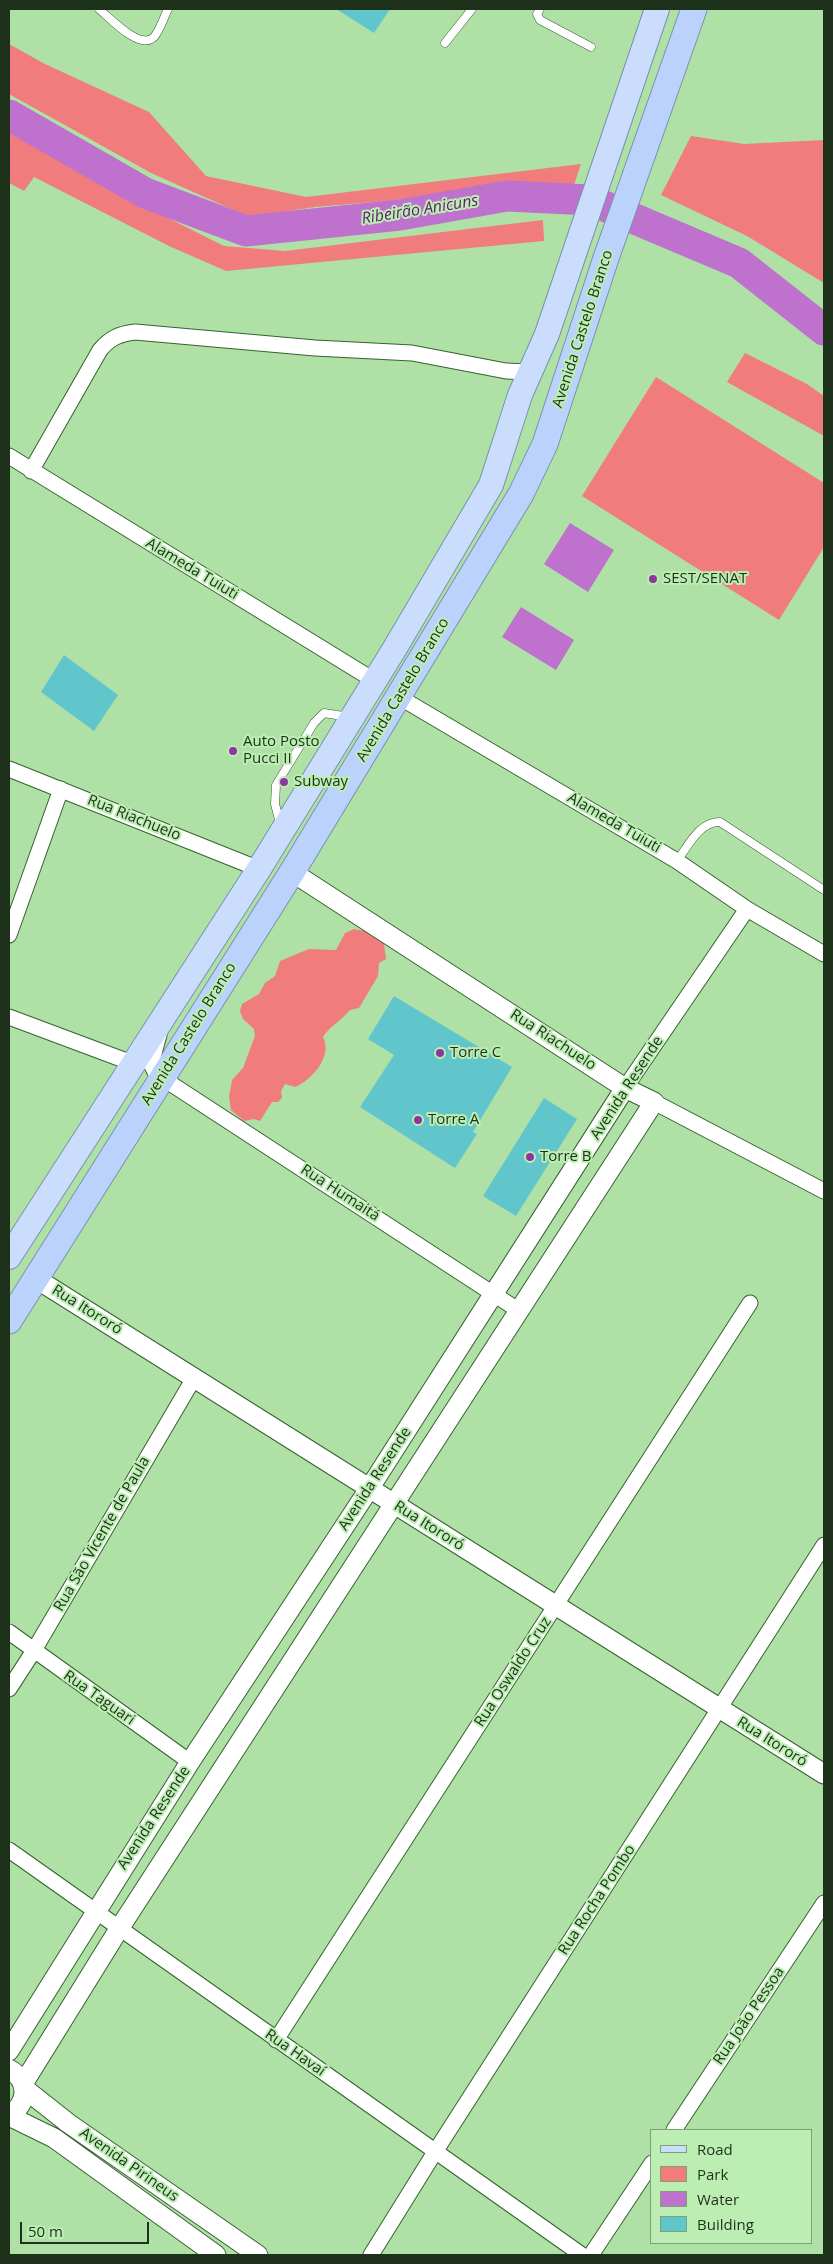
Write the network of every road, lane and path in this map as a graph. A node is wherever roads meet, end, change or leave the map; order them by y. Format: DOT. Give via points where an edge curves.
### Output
graph roads {
  1 [pos="99,9"];
  2 [pos="168,9"];
  3 [pos="472,9"];
  4 [pos="540,9"];
  5 [pos="657,9"];
  6 [pos="694,9"];
  7 [pos="445,43"];
  8 [pos="591,47"];
  9 [pos="506,371"];
  10 [pos="530,372"];
  11 [pos="520,395"];
  12 [pos="9,456"];
  13 [pos="31,471"];
  14 [pos="375,681"];
  15 [pos="399,697"];
  16 [pos="9,769"];
  17 [pos="61,789"];
  18 [pos="678,861"];
  19 [pos="259,869"];
  20 [pos="292,872"];
  21 [pos="824,890"];
  22 [pos="748,910"];
  23 [pos="9,935"];
  24 [pos="824,954"];
  25 [pos="166,1012"];
  26 [pos="9,1017"];
  27 [pos="132,1063"];
  28 [pos="162,1077"];
  29 [pos="626,1088"];
  30 [pos="654,1102"];
  31 [pos="824,1190"];
  32 [pos="9,1257"];
  33 [pos="35,1278"];
  34 [pos="495,1294"];
  35 [pos="750,1303"];
  36 [pos="518,1310"];
  37 [pos="9,1320"];
  38 [pos="194,1378"];
  39 [pos="369,1489"];
  40 [pos="393,1504"];
  41 [pos="824,1545"];
  42 [pos="556,1606"];
  43 [pos="9,1632"];
  44 [pos="34,1652"];
  45 [pos="9,1689"];
  46 [pos="721,1709"];
  47 [pos="190,1762"];
  48 [pos="824,1774"];
  49 [pos="142,1837"];
  50 [pos="9,1850"];
  51 [pos="167,1855"];
  52 [pos="824,1903"];
  53 [pos="94,1912"];
  54 [pos="119,1929"];
  55 [pos="276,2040"];
  56 [pos="9,2051"];
  57 [pos="9,2069"];
  58 [pos="24,2087"];
  59 [pos="9,2116"];
  60 [pos="675,2129"];
  61 [pos="435,2152"];
  62 [pos="650,2166"];
  63 [pos="216,2255"];
  64 [pos="258,2255"];
  65 [pos="371,2255"];
  66 [pos="582,2255"];
  67 [pos="591,2255"];
  1 -- 2 [label="lane" via="135,40 145,41 154,37"];
  3 -- 7 [label="lane"];
  4 -- 8 [label="lane" via="537,14 540,20"];
  5 -- 10 [label="main road, Avenida Castelo Branco" via="548,334"];
  6 -- 15 [label="highway, Avenida Castelo Branco" via="606,258 546,444 522,494"];
  9 -- 10 [label="street"];
  9 -- 11 [label="street"];
  9 -- 13 [label="street" via="412,353 136,332 120,334 100,350"];
  10 -- 11 [label="main road, Avenida Castelo Branco"];
  11 -- 14 [label="main road, Avenida Castelo Branco" via="491,486"];
  12 -- 13 [label="street, Alameda Tuiuti"];
  13 -- 14 [label="street, Alameda Tuiuti"];
  14 -- 19 [label="main road, Avenida Castelo Branco"];
  15 -- 18 [label="street, Alameda Tuiuti"];
  15 -- 20 [label="highway, Avenida Castelo Branco"];
  16 -- 17 [label="street, Rua Riachuelo"];
  17 -- 19 [label="street, Rua Riachuelo"];
  17 -- 23 [label="street"];
  18 -- 21 [label="lane" via="705,825 712,821 720,822"];
  18 -- 22 [label="street, Alameda Tuiuti"];
  19 -- 25 [label="main road, Avenida Castelo Branco"];
  20 -- 28 [label="highway, Avenida Castelo Branco"];
  20 -- 29 [label="street, Rua Riachuelo"];
  22 -- 24 [label="street, Alameda Tuiuti"];
  22 -- 29 [label="street, Avenida Resende"];
  25 -- 27 [label="main road, Avenida Castelo Branco"];
  25 -- 28 [label="street" via="152,1064 154,1072"];
  26 -- 27 [label="street"];
  27 -- 32 [label="main road, Avenida Castelo Branco"];
  28 -- 33 [label="highway, Avenida Castelo Branco"];
  28 -- 34 [label="street, Rua Humaitá"];
  29 -- 30 [label="street, Rua Riachuelo"];
  29 -- 34 [label="street, Avenida Resende"];
  30 -- 31 [label="street, Rua Riachuelo"];
  30 -- 36 [label="street, Avenida Resende"];
  33 -- 37 [label="highway, Avenida Castelo Branco"];
  33 -- 38 [label="street, Rua Itororó"];
  34 -- 36 [label="street, Rua Humaitá"];
  34 -- 39 [label="street, Avenida Resende"];
  35 -- 42 [label="street, Rua Oswaldo Cruz"];
  36 -- 40 [label="street, Avenida Resende"];
  38 -- 39 [label="street, Rua Itororó"];
  38 -- 44 [label="street, Rua São Vicente de Paula"];
  39 -- 40 [label="street, Rua Itororó"];
  39 -- 47 [label="street, Avenida Resende"];
  40 -- 42 [label="street, Rua Itororó"];
  40 -- 51 [label="street, Avenida Resende"];
  41 -- 46 [label="street, Rua Rocha Pombo"];
  42 -- 46 [label="street, Rua Itororó"];
  42 -- 55 [label="street, Rua Oswaldo Cruz"];
  43 -- 44 [label="street, Rua Taguari"];
  44 -- 45 [label="street, Rua São Vicente de Paula"];
  44 -- 47 [label="street, Rua Taguari"];
  46 -- 48 [label="street, Rua Itororó"];
  46 -- 61 [label="street, Rua Rocha Pombo"];
  47 -- 49 [label="street, Avenida Resende"];
  49 -- 51 [label="street"];
  49 -- 53 [label="street, Avenida Resende"];
  50 -- 53 [label="street, Rua Havaí"];
  51 -- 54 [label="street, Avenida Resende"];
  52 -- 60 [label="street, Rua João Pessoa"];
  53 -- 54 [label="street, Rua Havaí"];
  53 -- 56 [label="street, Avenida Resende"];
  54 -- 55 [label="street, Rua Havaí"];
  54 -- 58 [label="street, Avenida Resende"];
  55 -- 61 [label="street, Rua Havaí"];
  57 -- 58 [label="street, Avenida Pirineus"];
  58 -- 59 [label="street, Avenida Resende" via="24,2100"];
  58 -- 64 [label="street, Avenida Pirineus" via="68,2122"];
  59 -- 63 [label="street, Avenida Pirineus" via="54,2138"];
  61 -- 65 [label="street, Rua Rocha Pombo"];
  61 -- 66 [label="street, Rua Havaí"];
  62 -- 67 [label="street"];
}
